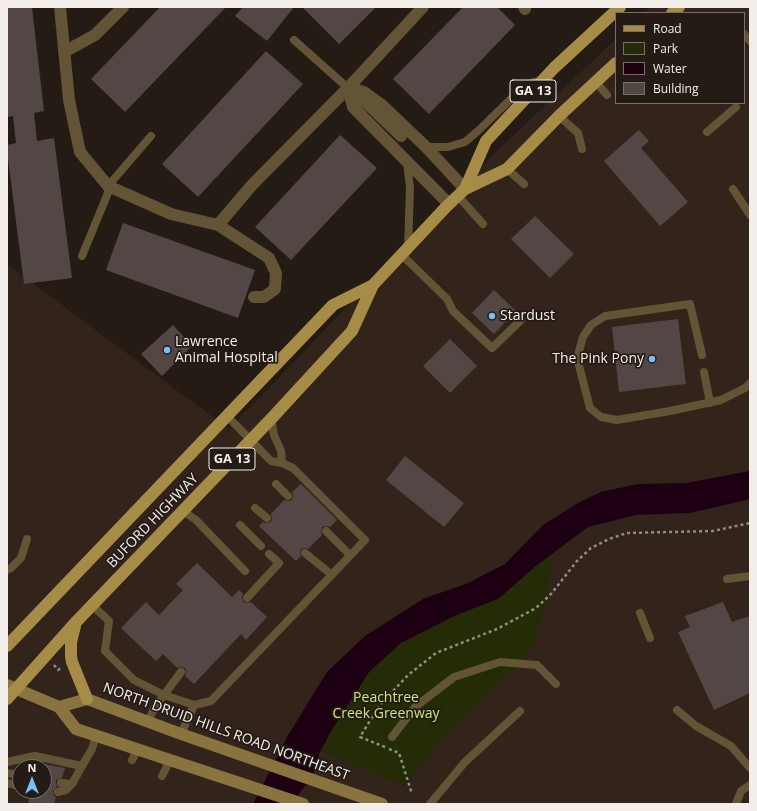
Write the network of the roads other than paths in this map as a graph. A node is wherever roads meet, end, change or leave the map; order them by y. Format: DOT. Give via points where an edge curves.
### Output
graph roads {
  1 [pos="60,7"];
  2 [pos="124,7"];
  3 [pos="423,7"];
  4 [pos="620,7"];
  5 [pos="294,40"];
  6 [pos="64,52"];
  7 [pos="615,64"];
  8 [pos="542,81"];
  9 [pos="596,82"];
  10 [pos="348,88"];
  11 [pos="607,95"];
  12 [pos="736,107"];
  13 [pos="559,116"];
  14 [pos="388,117"];
  15 [pos="376,131"];
  16 [pos="404,132"];
  17 [pos="707,132"];
  18 [pos="151,136"];
  19 [pos="392,147"];
  20 [pos="426,147"];
  21 [pos="582,149"];
  22 [pos="407,161"];
  23 [pos="507,169"];
  24 [pos="524,184"];
  25 [pos="109,187"];
  26 [pos="733,189"];
  27 [pos="458,196"];
  28 [pos="750,215"];
  29 [pos="484,224"];
  30 [pos="218,225"];
  31 [pos="405,252"];
  32 [pos="82,256"];
  33 [pos="373,284"];
  34 [pos="254,297"];
  35 [pos="521,320"];
  36 [pos="702,355"];
  37 [pos="704,372"];
  38 [pos="750,383"];
  39 [pos="710,403"];
  40 [pos="227,416"];
  41 [pos="271,418"];
  42 [pos="250,440"];
  43 [pos="282,463"];
  44 [pos="276,484"];
  45 [pos="288,496"];
  46 [pos="255,508"];
  47 [pos="183,511"];
  48 [pos="267,518"];
  49 [pos="240,525"];
  50 [pos="326,531"];
  51 [pos="27,539"];
  52 [pos="261,546"];
  53 [pos="304,553"];
  54 [pos="269,554"];
  55 [pos="350,555"];
  56 [pos="7,570"];
  57 [pos="245,571"];
  58 [pos="332,575"];
  59 [pos="750,576"];
  60 [pos="727,579"];
  61 [pos="247,598"];
  62 [pos="93,606"];
  63 [pos="640,613"];
  64 [pos="75,623"];
  65 [pos="650,638"];
  66 [pos="7,646"];
  67 [pos="181,672"];
  68 [pos="556,684"];
  69 [pos="11,687"];
  70 [pos="164,695"];
  71 [pos="7,699"];
  72 [pos="87,699"];
  73 [pos="194,705"];
  74 [pos="59,707"];
  75 [pos="677,710"];
  76 [pos="520,711"];
  77 [pos="148,722"];
  78 [pos="181,734"];
  79 [pos="96,736"];
  80 [pos="392,737"];
  81 [pos="170,760"];
  82 [pos="7,762"];
  83 [pos="82,766"];
  84 [pos="750,768"];
  85 [pos="162,776"];
  86 [pos="60,783"];
  87 [pos="72,784"];
  88 [pos="750,785"];
  89 [pos="58,792"];
  90 [pos="304,804"];
  91 [pos="382,804"];
  92 [pos="430,804"];
  93 [pos="736,804"];
  1 -- 6 [label="street"];
  2 -- 6 [label="street" via="95,35"];
  3 -- 10 [label="street"];
  4 -- 8 [label="main road, BUFORD HIGHWAY / GA 13"];
  5 -- 10 [label="lane"];
  6 -- 25 [label="street" via="69,100 80,152"];
  7 -- 9 [label="main road, BUFORD HIGHWAY / GA 13"];
  8 -- 20 [label="lane" via="532,82 522,88 465,142 448,147"];
  8 -- 27 [label="main road, BUFORD HIGHWAY / GA 13" via="486,141"];
  9 -- 11 [label="lane"];
  9 -- 13 [label="main road, BUFORD HIGHWAY / GA 13"];
  10 -- 14 [label="street" via="364,92 382,105"];
  10 -- 15 [label="street" via="352,107"];
  10 -- 30 [label="street" via="252,185"];
  12 -- 17 [label="lane"];
  13 -- 21 [label="lane" via="578,134"];
  13 -- 23 [label="main road, BUFORD HIGHWAY / GA 13"];
  14 -- 15 [label="street"];
  14 -- 16 [label="street"];
  15 -- 19 [label="street"];
  16 -- 19 [label="street"];
  16 -- 20 [label="street"];
  18 -- 25 [label="lane"];
  19 -- 22 [label="street"];
  20 -- 27 [label="street"];
  22 -- 27 [label="street"];
  22 -- 31 [label="lane" via="410,188"];
  23 -- 24 [label="lane"];
  23 -- 27 [label="main road, BUFORD HIGHWAY / GA 13"];
  25 -- 30 [label="street" via="171,214"];
  25 -- 32 [label="lane"];
  26 -- 28 [label="lane"];
  27 -- 29 [label="lane"];
  27 -- 31 [label="main road, BUFORD HIGHWAY / GA 13"];
  30 -- 34 [label="street" via="269,258 276,273 275,289 264,297"];
  31 -- 33 [label="main road, BUFORD HIGHWAY / GA 13"];
  31 -- 35 [label="lane" via="447,299 454,311 492,348"];
  33 -- 40 [label="main road, BUFORD HIGHWAY / GA 13" via="333,305"];
  33 -- 41 [label="main road, BUFORD HIGHWAY / GA 13" via="352,331"];
  36 -- 39 [label="lane" via="690,304 605,316 591,325 583,337 577,358 590,408 601,417 617,420"];
  37 -- 39 [label="lane"];
  38 -- 39 [label="lane" via="745,388"];
  40 -- 42 [label="lane"];
  40 -- 66 [label="main road, BUFORD HIGHWAY / GA 13"];
  41 -- 42 [label="main road, BUFORD HIGHWAY / GA 13"];
  41 -- 43 [label="lane"];
  42 -- 43 [label="lane" via="270,460"];
  42 -- 47 [label="main road, BUFORD HIGHWAY / GA 13"];
  43 -- 55 [label="lane" via="292,468 365,540"];
  44 -- 45 [label="lane"];
  46 -- 48 [label="lane"];
  47 -- 57 [label="lane" via="196,520"];
  47 -- 62 [label="main road, BUFORD HIGHWAY / GA 13"];
  49 -- 52 [label="lane"];
  50 -- 55 [label="lane"];
  51 -- 56 [label="lane" via="21,558"];
  53 -- 58 [label="lane"];
  54 -- 61 [label="lane" via="279,563"];
  55 -- 58 [label="lane"];
  58 -- 73 [label="lane" via="211,701"];
  59 -- 60 [label="lane"];
  62 -- 64 [label="main road, BUFORD HIGHWAY / GA 13"];
  62 -- 70 [label="lane" via="109,621 105,651 134,680"];
  63 -- 65 [label="lane"];
  64 -- 69 [label="main road, BUFORD HIGHWAY / GA 13"];
  64 -- 72 [label="main road" via="71,656"];
  67 -- 70 [label="lane"];
  68 -- 80 [label="lane" via="537,665 500,662 454,678 415,707"];
  69 -- 71 [label="main road, BUFORD HIGHWAY / GA 13"];
  69 -- 74 [label="main road"];
  70 -- 73 [label="lane"];
  70 -- 77 [label="lane"];
  72 -- 74 [label="main road, NORTH DRUID HILLS ROAD NORTHEAST"];
  72 -- 77 [label="main road, NORTH DRUID HILLS ROAD NORTHEAST"];
  73 -- 78 [label="lane"];
  74 -- 79 [label="main road" via="76,729"];
  75 -- 84 [label="lane" via="696,726 731,746"];
  76 -- 92 [label="lane" via="465,762"];
  77 -- 78 [label="main road, NORTH DRUID HILLS ROAD NORTHEAST"];
  78 -- 91 [label="main road, NORTH DRUID HILLS ROAD NORTHEAST"];
  79 -- 81 [label="main road" via="135,755"];
  79 -- 83 [label="lane"];
  81 -- 85 [label="lane"];
  81 -- 90 [label="main road"];
  82 -- 83 [label="lane" via="34,756"];
  83 -- 87 [label="lane"];
  86 -- 87 [label="lane"];
  87 -- 89 [label="lane" via="66,790"];
  88 -- 93 [label="lane" via="741,791"];
}
